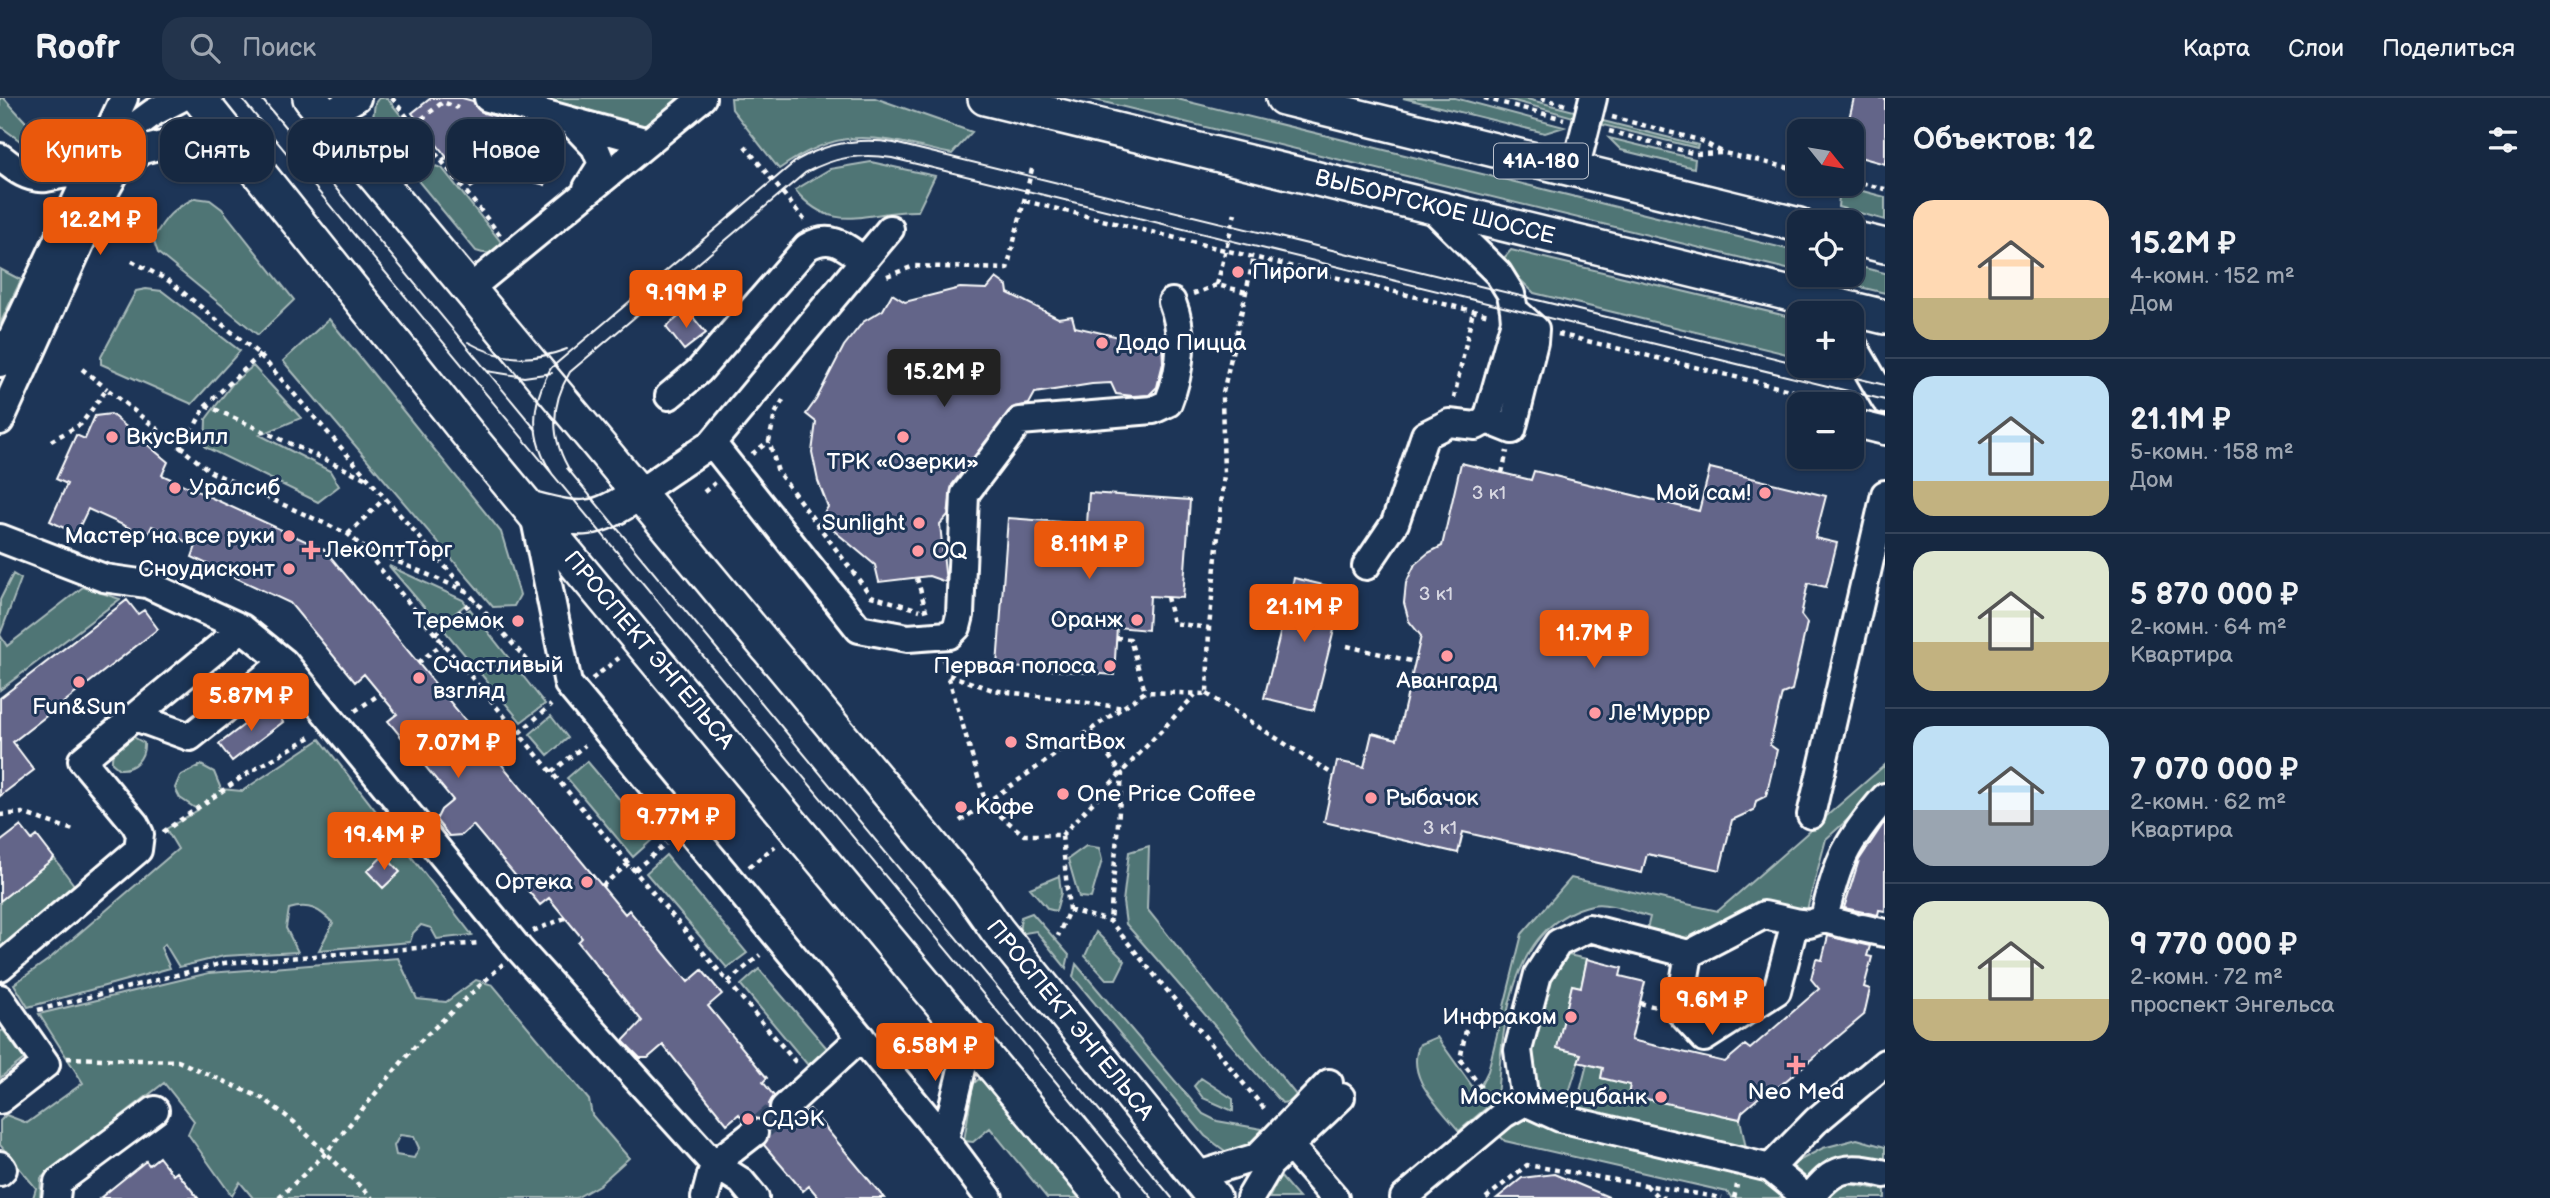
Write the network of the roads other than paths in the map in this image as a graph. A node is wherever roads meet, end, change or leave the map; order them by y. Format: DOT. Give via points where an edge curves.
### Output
graph roads {
  1 [pos="124,98"];
  2 [pos="181,98"];
  3 [pos="199,98"];
  4 [pos="357,98"];
  5 [pos="488,98"];
  6 [pos="702,98"];
  7 [pos="985,98"];
  8 [pos="1283,98"];
  9 [pos="1591,104"];
  10 [pos="318,107"];
  11 [pos="114,119"];
  12 [pos="144,119"];
  13 [pos="216,119"];
  14 [pos="573,124"];
  15 [pos="648,142"];
  16 [pos="160,146"];
  17 [pos="0,157"];
  18 [pos="1574,170"];
  19 [pos="21,171"];
  20 [pos="83,182"];
  21 [pos="268,182"];
  22 [pos="580,198"];
  23 [pos="1430,206"];
  24 [pos="1787,222"];
  25 [pos="890,229"];
  26 [pos="1864,241"];
  27 [pos="1885,246"];
  28 [pos="871,271"];
  29 [pos="468,289"];
  30 [pos="1803,301"];
  31 [pos="1172,302"];
  32 [pos="1864,314"];
  33 [pos="1885,317"];
  34 [pos="0,363"];
  35 [pos="1864,364"];
  36 [pos="669,396"];
  37 [pos="1885,400"];
  38 [pos="0,421"];
  39 [pos="1864,426"];
  40 [pos="1885,431"];
  41 [pos="712,443"];
  42 [pos="637,494"];
  43 [pos="1885,494"];
  44 [pos="533,509"];
  45 [pos="0,538"];
  46 [pos="1366,566"];
  47 [pos="242,628"];
  48 [pos="285,662"];
  49 [pos="135,717"];
  50 [pos="1885,797"];
  51 [pos="1811,815"];
  52 [pos="1824,919"];
  53 [pos="1795,922"];
  54 [pos="1866,929"];
  55 [pos="1689,954"];
  56 [pos="0,967"];
  57 [pos="0,998"];
  58 [pos="970,1036"];
  59 [pos="861,1037"];
  60 [pos="1885,1063"];
  61 [pos="1335,1090"];
  62 [pos="0,1100"];
  63 [pos="784,1108"];
  64 [pos="1515,1108"];
  65 [pos="156,1110"];
  66 [pos="754,1133"];
  67 [pos="1288,1136"];
  68 [pos="945,1139"];
  69 [pos="714,1164"];
  70 [pos="0,1165"];
  71 [pos="1770,1168"];
  72 [pos="0,1172"];
  73 [pos="1885,1174"];
  74 [pos="1205,1187"];
  75 [pos="55,1198"];
  76 [pos="705,1198"];
  77 [pos="755,1198"];
  78 [pos="989,1198"];
  79 [pos="1104,1198"];
  80 [pos="1250,1198"];
  81 [pos="1335,1198"];
  82 [pos="1404,1198"];
  83 [pos="1808,1198"];
  1 -- 11 [label="street"];
  2 -- 12 [label="street"];
  3 -- 13 [label="main road, ПРОСПЕКТ ЭНГЕЛЬСА"];
  4 -- 10 [label="street"];
  5 -- 14 [label="street"];
  6 -- 15 [label="street"];
  7 -- 23 [label="main road, ВЫБОРГСКОЕ ШОССЕ"];
  8 -- 18 [label="main road, 41А-180"];
  9 -- 18 [label="street"];
  10 -- 29 [label="main road, ПРОСПЕКТ ЭНГЕЛЬСА"];
  14 -- 15 [label="street"];
  14 -- 22 [label="street" via="595,146 602,164"];
  15 -- 22 [label="street"];
  16 -- 38 [label="street" via="142,150 118,168"];
  17 -- 19 [label="street"];
  18 -- 24 [label="main road, 41А-180"];
  20 -- 34 [label="street"];
  21 -- 44 [label="main road, ПРОСПЕКТ ЭНГЕЛЬСА"];
  22 -- 29 [label="street"];
  23 -- 30 [label="main road, ВЫБОРГСКОЕ ШОССЕ"];
  23 -- 46 [label="street" via="1498,273 1521,320 1500,425 1449,423 1425,435 1395,523"];
  25 -- 28 [label="street"];
  26 -- 27 [label="main road"];
  28 -- 36 [label="street" via="835,240 819,240 807,247 699,371"];
  28 -- 41 [label="street"];
  29 -- 42 [label="main road, ПРОСПЕКТ ЭНГЕЛЬСА"];
  31 -- 41 [label="street" via="1181,340 1168,403 1153,410 1020,421 965,495 960,615 949,635 908,638 859,629"];
  32 -- 33 [label="main road, ВЫБОРГСКОЕ ШОССЕ"];
  35 -- 37 [label="street"];
  39 -- 40 [label="street"];
  41 -- 42 [label="street"];
  42 -- 44 [label="main road" via="590,519 573,520"];
  42 -- 74 [label="main road, ПРОСПЕКТ ЭНГЕЛЬСА" via="969,890"];
  43 -- 51 [label="street"];
  44 -- 58 [label="main road, ПРОСПЕКТ ЭНГЕЛЬСА"];
  44 -- 59 [label="street" via="568,684"];
  45 -- 47 [label="street" via="104,578 147,584"];
  47 -- 48 [label="street"];
  47 -- 49 [label="street"];
  48 -- 49 [label="street" via="190,737"];
  48 -- 69 [label="street" via="516,945"];
  49 -- 56 [label="street" via="82,760 135,824 140,834 138,850"];
  50 -- 52 [label="street" via="1853,834 1833,876"];
  52 -- 53 [label="street" via="1810,924"];
  52 -- 54 [label="street"];
  53 -- 55 [label="street" via="1764,915"];
  53 -- 55 [label="street" via="1777,991 1704,1038 1679,1011"];
  55 -- 64 [label="street" via="1589,928 1558,943 1538,974 1518,1050"];
  57 -- 62 [label="street" via="46,1064"];
  58 -- 68 [label="street"];
  58 -- 79 [label="main road, ПРОСПЕКТ ЭНГЕЛЬСА"];
  59 -- 63 [label="street"];
  59 -- 68 [label="street"];
  60 -- 71 [label="street" via="1816,1121"];
  61 -- 67 [label="street"];
  64 -- 71 [label="street"];
  64 -- 82 [label="street"];
  65 -- 75 [label="street" via="58,1182"];
  66 -- 69 [label="street"];
  67 -- 74 [label="street"];
  67 -- 80 [label="street"];
  67 -- 81 [label="street"];
  68 -- 78 [label="street"];
  69 -- 76 [label="street"];
  69 -- 77 [label="street" via="741,1181"];
  70 -- 72 [label="street"];
  71 -- 83 [label="street"];
  73 -- 83 [label="street" via="1854,1167 1826,1177"];
}
